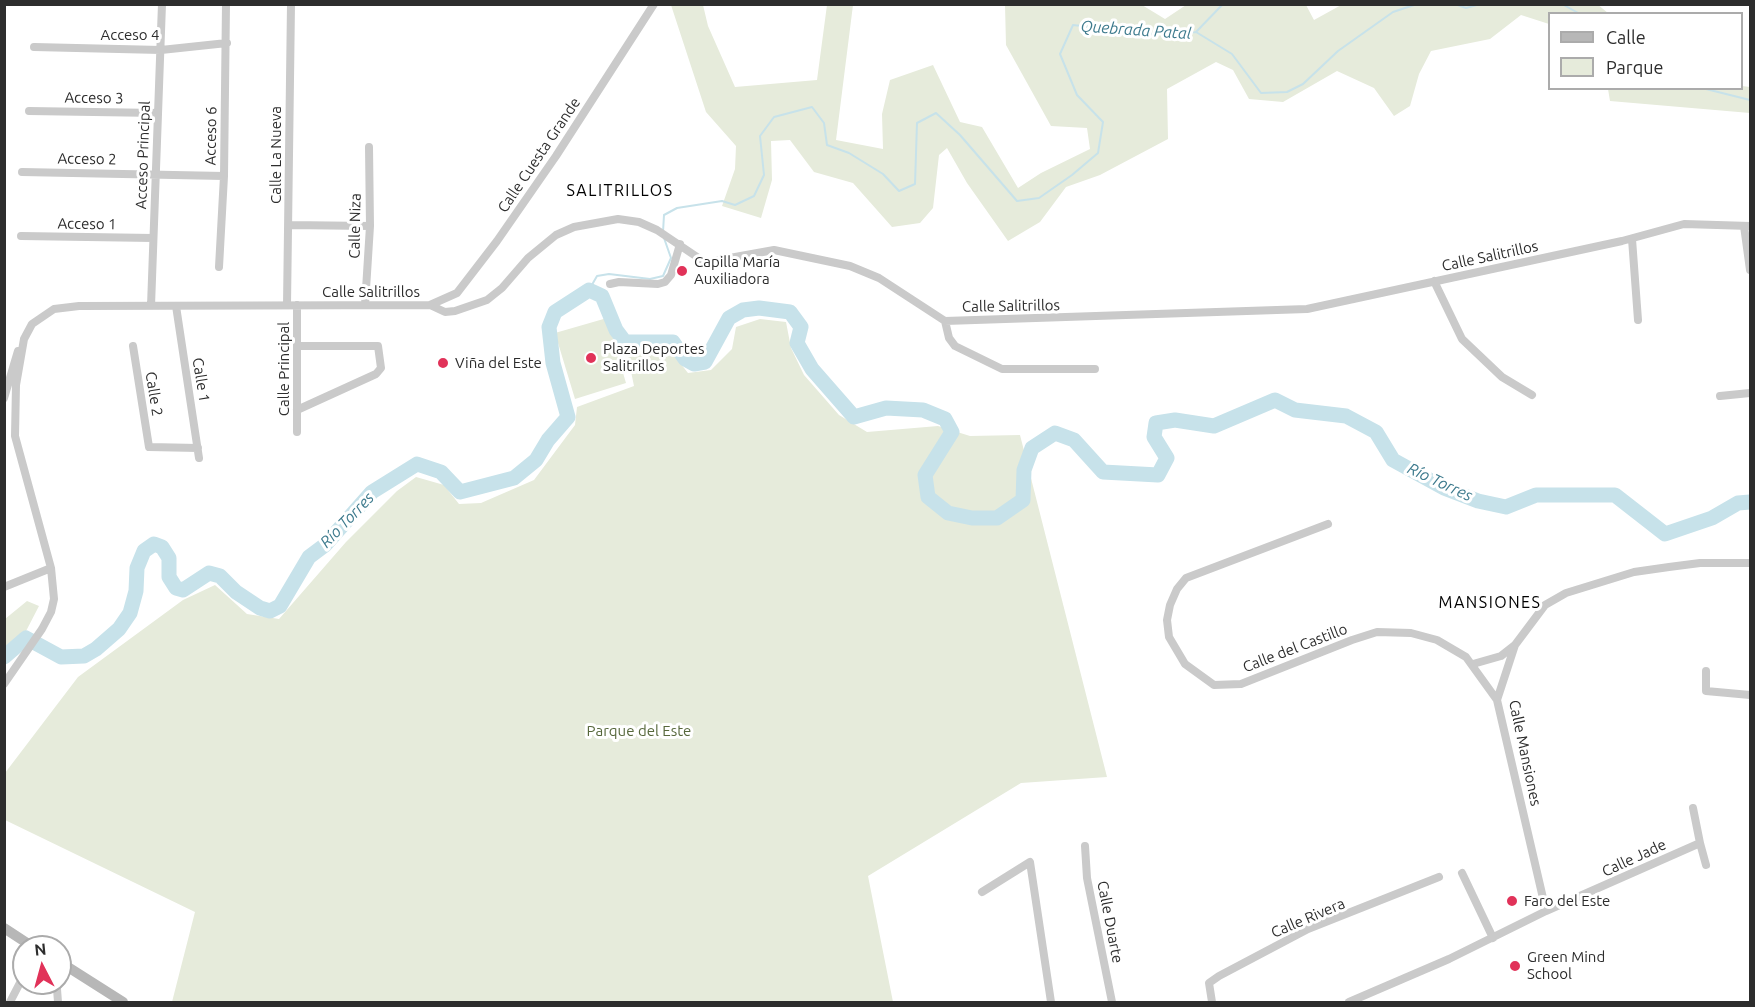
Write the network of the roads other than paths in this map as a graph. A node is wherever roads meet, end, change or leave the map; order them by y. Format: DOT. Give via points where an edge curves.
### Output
graph roads {
  1 [pos="162,4"];
  2 [pos="226,4"];
  3 [pos="291,4"];
  4 [pos="654,4"];
  5 [pos="227,43"];
  6 [pos="34,47"];
  7 [pos="161,50"];
  8 [pos="29,111"];
  9 [pos="158,113"];
  10 [pos="369,147"];
  11 [pos="22,172"];
  12 [pos="156,174"];
  13 [pos="224,176"];
  14 [pos="289,225"];
  15 [pos="370,226"];
  16 [pos="1747,226"];
  17 [pos="21,236"];
  18 [pos="153,238"];
  19 [pos="1632,239"];
  20 [pos="680,244"];
  21 [pos="219,267"];
  22 [pos="1750,270"];
  23 [pos="1434,281"];
  24 [pos="610,284"];
  25 [pos="287,305"];
  26 [pos="297,305"];
  27 [pos="366,305"];
  28 [pos="430,305"];
  29 [pos="151,306"];
  30 [pos="176,306"];
  31 [pos="1638,320"];
  32 [pos="945,321"];
  33 [pos="24,339"];
  34 [pos="133,346"];
  35 [pos="297,346"];
  36 [pos="1095,369"];
  37 [pos="1750,393"];
  38 [pos="1532,395"];
  39 [pos="1720,396"];
  40 [pos="4,398"];
  41 [pos="297,410"];
  42 [pos="297,432"];
  43 [pos="198,447"];
  44 [pos="199,458"];
  45 [pos="1328,524"];
  46 [pos="1750,562"];
  47 [pos="51,568"];
  48 [pos="4,587"];
  49 [pos="1515,645"];
  50 [pos="1473,664"];
  51 [pos="1706,671"];
  52 [pos="4,684"];
  53 [pos="1750,695"];
  54 [pos="1497,700"];
  55 [pos="1693,808"];
  56 [pos="1700,843"];
  57 [pos="1085,846"];
  58 [pos="1706,865"];
  59 [pos="1462,873"];
  60 [pos="1439,877"];
  61 [pos="982,892"];
  62 [pos="1546,911"];
  63 [pos="1493,938"];
  64 [pos="72,970"];
  65 [pos="123,1002"];
  66 [pos="1051,1002"];
  67 [pos="1112,1002"];
  68 [pos="1212,1002"];
  69 [pos="1348,1002"];
  1 -- 7 [label="street, Acceso Principal"];
  2 -- 5 [label="street, Acceso 6"];
  3 -- 14 [label="street, Calle La Nueva"];
  4 -- 28 [label="street, Calle Cuesta Grande" via="497,241 457,293"];
  5 -- 7 [label="street, Acceso 4"];
  5 -- 13 [label="street, Acceso 6"];
  6 -- 7 [label="street, Acceso 4"];
  7 -- 9 [label="street, Acceso Principal"];
  8 -- 9 [label="street, Acceso 3"];
  9 -- 12 [label="street, Acceso Principal"];
  10 -- 15 [label="street, Calle Niza"];
  11 -- 12 [label="street, Acceso 2"];
  12 -- 13 [label="street, Acceso 2"];
  12 -- 18 [label="street, Acceso Principal"];
  13 -- 21 [label="street, Acceso 6"];
  14 -- 15 [label="street"];
  14 -- 25 [label="street, Calle La Nueva"];
  15 -- 27 [label="street, Calle Niza"];
  16 -- 19 [label="street, Calle Salitrillos" via="1684,224"];
  16 -- 22 [label="street"];
  17 -- 18 [label="street, Acceso 1"];
  18 -- 29 [label="street, Acceso Principal"];
  19 -- 23 [label="street, Calle Salitrillos"];
  19 -- 31 [label="street"];
  20 -- 24 [label="street" via="671,275 665,282"];
  20 -- 28 [label="street, Calle Salitrillos" via="639,222 618,219 574,227 556,235 528,258 487,300 445,312"];
  20 -- 32 [label="street, Calle Salitrillos" via="702,261 774,250 850,266 879,278"];
  23 -- 32 [label="street, Calle Salitrillos" via="1307,309"];
  23 -- 38 [label="street" via="1462,339 1502,377"];
  25 -- 26 [label="street, Calle Salitrillos"];
  25 -- 30 [label="street, Calle Salitrillos"];
  26 -- 27 [label="street, Calle Salitrillos"];
  26 -- 35 [label="street, Calle Principal"];
  27 -- 28 [label="street, Calle Salitrillos"];
  29 -- 30 [label="street, Calle Salitrillos"];
  29 -- 33 [label="street, Calle Salitrillos" via="54,309 32,324"];
  30 -- 43 [label="street, Calle 1"];
  32 -- 36 [label="street" via="955,346 1002,369"];
  33 -- 40 [label="street"];
  33 -- 47 [label="street" via="16,385 15,436"];
  34 -- 43 [label="street, Calle 2" via="149,447"];
  35 -- 41 [label="street, Calle Principal"];
  35 -- 41 [label="street" via="378,346 381,368 376,374"];
  37 -- 39 [label="street"];
  41 -- 42 [label="street, Calle Principal"];
  43 -- 44 [label="street, Calle 1"];
  45 -- 50 [label="street, Calle del Castillo" via="1186,578 1173,597 1167,620 1169,637 1185,664 1214,685 1241,684 1377,632 1411,633 1437,640 1453,647"];
  46 -- 49 [label="street, Calle Mansiones" via="1657,568 1566,593 1545,605"];
  47 -- 48 [label="street"];
  47 -- 52 [label="street" via="51,612"];
  49 -- 50 [label="street" via="1501,656"];
  49 -- 54 [label="street, Calle Mansiones"];
  50 -- 54 [label="street, Calle del Castillo"];
  51 -- 53 [label="street" via="1706,692"];
  54 -- 62 [label="street, Calle Mansiones"];
  55 -- 56 [label="street"];
  56 -- 58 [label="street"];
  56 -- 62 [label="street, Calle Jade"];
  57 -- 67 [label="street, Calle Duarte" via="1087,878"];
  59 -- 63 [label="street"];
  60 -- 68 [label="street, Calle Rivera" via="1308,929 1259,954 1209,983"];
  61 -- 66 [label="street" via="1030,862"];
  62 -- 63 [label="street"];
  63 -- 69 [label="street"];
  64 -- 65 [label="main road"];
}
